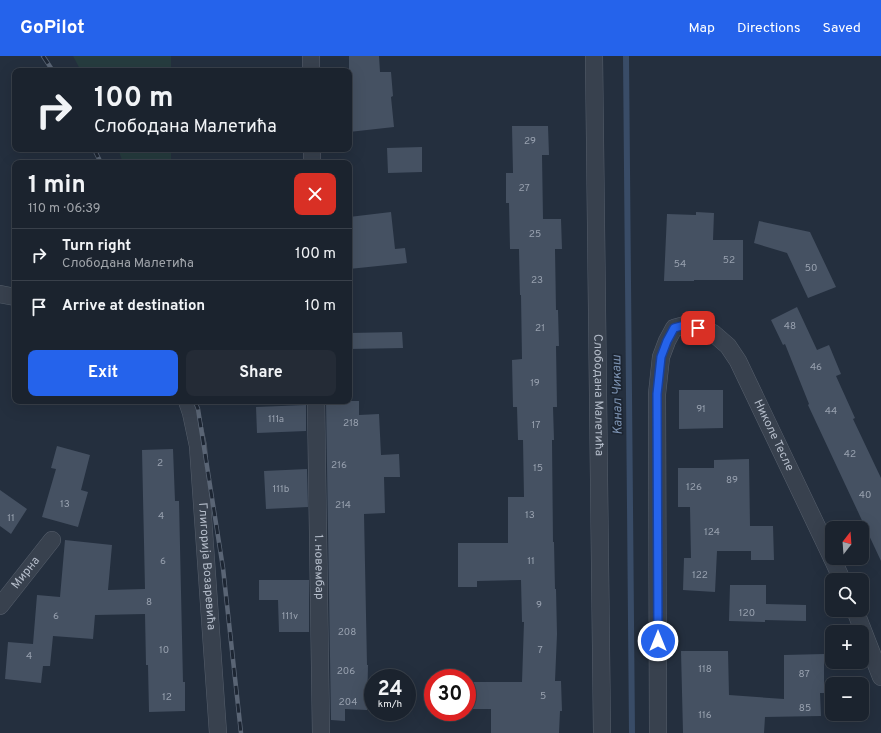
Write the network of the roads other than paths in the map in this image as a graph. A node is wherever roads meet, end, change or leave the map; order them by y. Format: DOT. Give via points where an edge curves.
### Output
graph roads {
  1 [pos="311,56"];
  2 [pos="594,56"];
  3 [pos="311,68"];
  4 [pos="0,294"];
  5 [pos="12,296"];
  6 [pos="188,404"];
  7 [pos="316,404"];
  8 [pos="52,540"];
  9 [pos="825,543"];
  10 [pos="0,606"];
  11 [pos="858,617"];
  12 [pos="881,677"];
  13 [pos="218,733"];
  14 [pos="321,733"];
  15 [pos="602,733"];
  16 [pos="658,733"];
  1 -- 3 [label="street"];
  2 -- 15 [label="street, Слободана Малетића"];
  4 -- 5 [label="street"];
  6 -- 13 [label="street, Глигорија Возаревића" via="198,446"];
  7 -- 14 [label="street, 1. новембар"];
  8 -- 10 [label="street, Мирна"];
  9 -- 16 [label="street, Николе Тесле" via="738,361 728,346 713,333 685,325 674,328 661,357 657,394"];
  11 -- 12 [label="street"];
}
